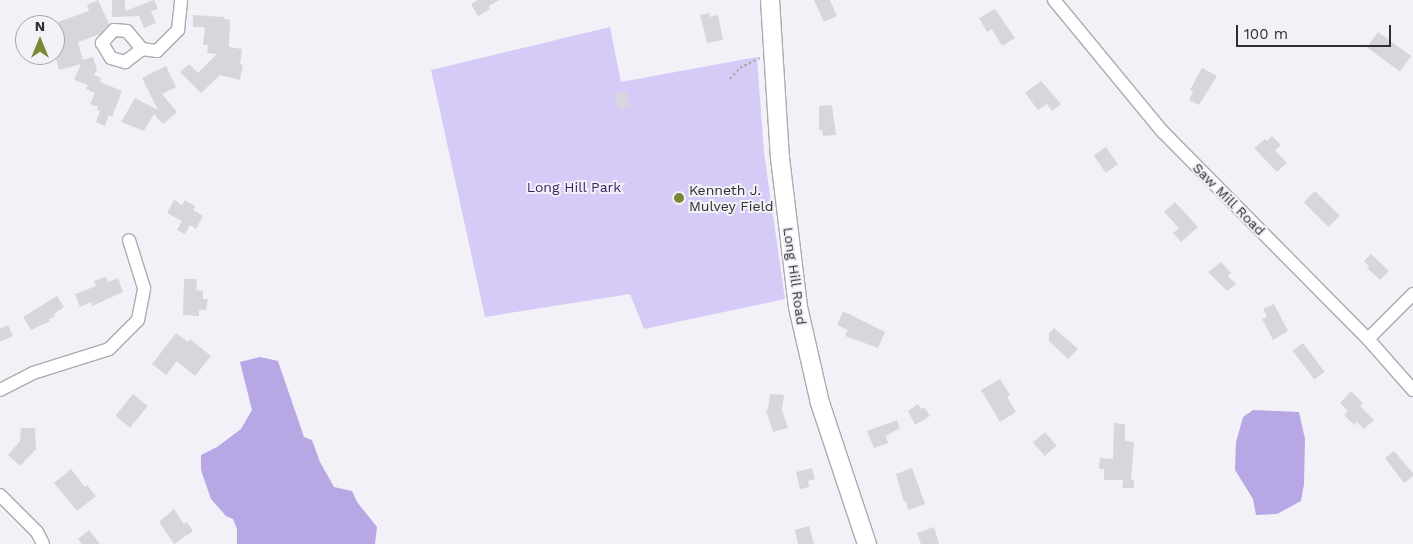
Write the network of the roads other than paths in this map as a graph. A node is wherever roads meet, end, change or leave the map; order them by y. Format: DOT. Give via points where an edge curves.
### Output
graph roads {
  1 [pos="181,0"];
  2 [pos="770,0"];
  3 [pos="1054,0"];
  4 [pos="142,49"];
  5 [pos="129,240"];
  6 [pos="1413,294"];
  7 [pos="1368,339"];
  8 [pos="0,390"];
  9 [pos="1413,390"];
  10 [pos="0,495"];
  11 [pos="43,544"];
  12 [pos="867,544"];
  1 -- 4 [label="street" via="178,30 157,50"];
  2 -- 12 [label="street, Long Hill Road" via="781,167 798,307 820,403"];
  3 -- 7 [label="street, Saw Mill Road" via="1162,132"];
  5 -- 8 [label="street" via="144,288 138,320 109,349 33,373"];
  6 -- 7 [label="street"];
  7 -- 9 [label="street, Saw Mill Road"];
  10 -- 11 [label="street" via="36,532"];
}
